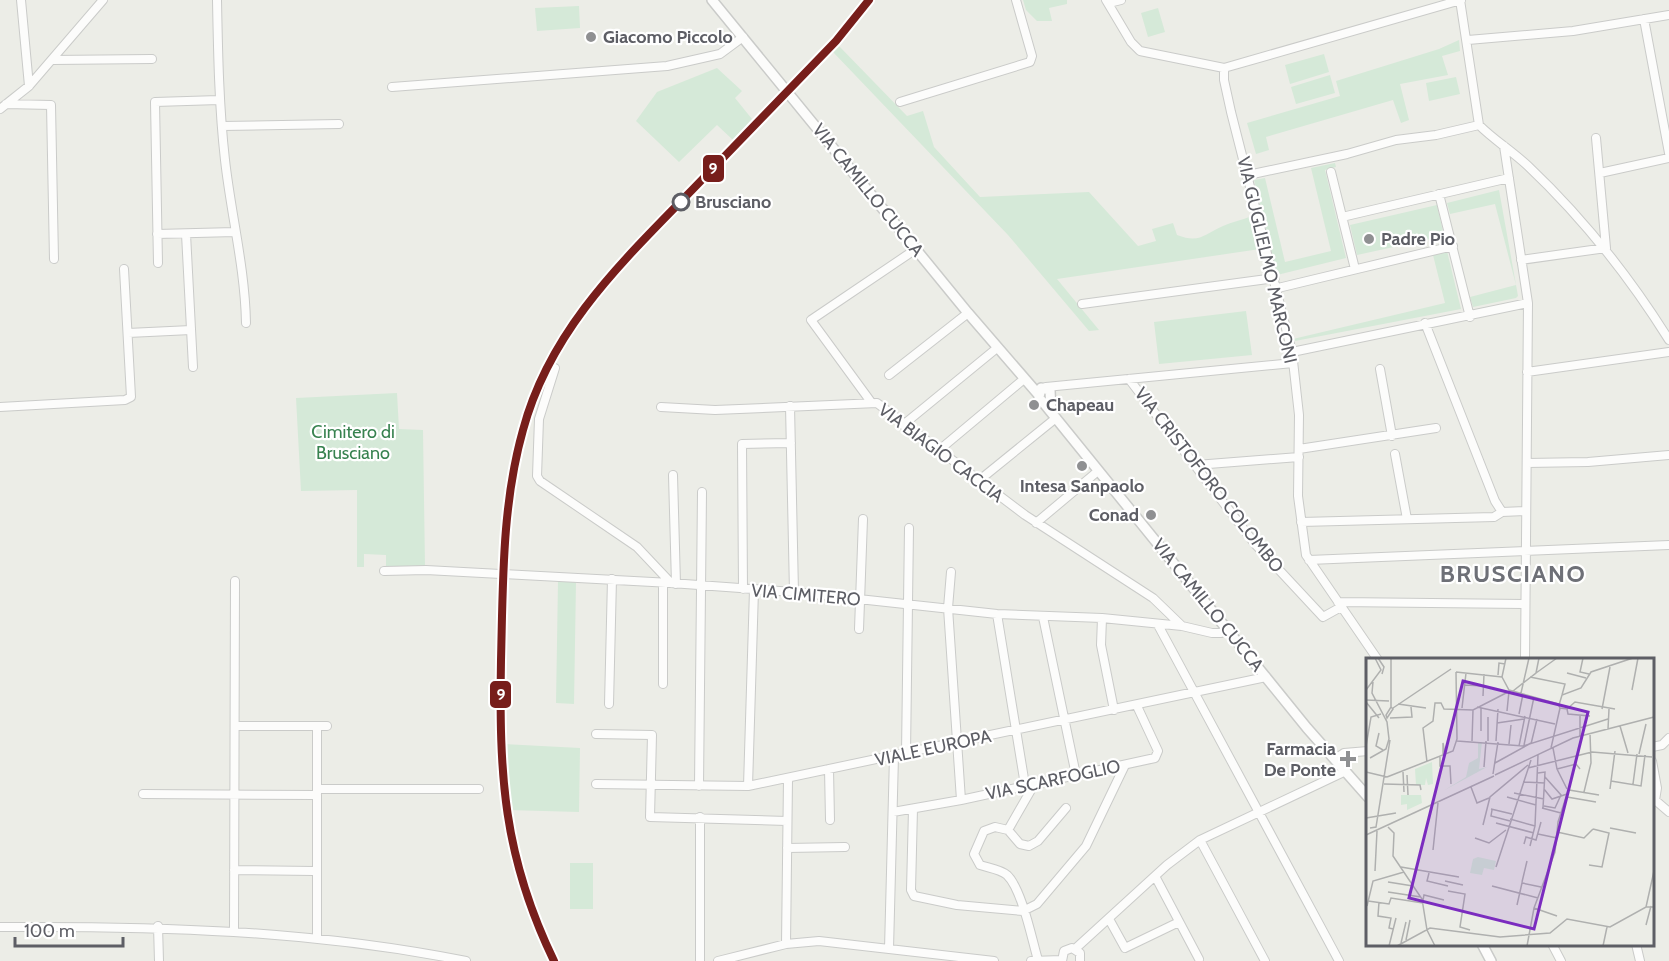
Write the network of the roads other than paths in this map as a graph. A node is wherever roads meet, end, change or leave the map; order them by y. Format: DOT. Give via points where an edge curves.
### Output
graph roads {
  1 [pos="21,0"];
  2 [pos="92,0"];
  3 [pos="103,0"];
  4 [pos="217,0"];
  5 [pos="712,0"];
  6 [pos="1016,0"];
  7 [pos="1121,0"];
  8 [pos="1461,0"];
  9 [pos="1108,2"];
  10 [pos="93,11"];
  11 [pos="1669,15"];
  12 [pos="1644,19"];
  13 [pos="743,37"];
  14 [pos="1468,40"];
  15 [pos="152,59"];
  16 [pos="52,60"];
  17 [pos="1224,68"];
  18 [pos="29,86"];
  19 [pos="392,87"];
  20 [pos="219,100"];
  21 [pos="900,102"];
  22 [pos="3,107"];
  23 [pos="1666,114"];
  24 [pos="339,124"];
  25 [pos="1479,124"];
  26 [pos="222,126"];
  27 [pos="1596,138"];
  28 [pos="1504,146"];
  29 [pos="1669,153"];
  30 [pos="1669,158"];
  31 [pos="1331,172"];
  32 [pos="1600,172"];
  33 [pos="1248,175"];
  34 [pos="1509,178"];
  35 [pos="1439,194"];
  36 [pos="1342,217"];
  37 [pos="235,232"];
  38 [pos="157,234"];
  39 [pos="186,234"];
  40 [pos="1453,246"];
  41 [pos="1606,248"];
  42 [pos="916,249"];
  43 [pos="54,259"];
  44 [pos="1521,261"];
  45 [pos="158,263"];
  46 [pos="124,268"];
  47 [pos="1355,269"];
  48 [pos="1275,278"];
  49 [pos="1278,288"];
  50 [pos="1528,303"];
  51 [pos="1082,304"];
  52 [pos="968,313"];
  53 [pos="1470,317"];
  54 [pos="246,323"];
  55 [pos="1425,323"];
  56 [pos="191,330"];
  57 [pos="128,333"];
  58 [pos="1669,340"];
  59 [pos="997,348"];
  60 [pos="1292,351"];
  61 [pos="1669,352"];
  62 [pos="1293,363"];
  63 [pos="193,368"];
  64 [pos="555,368"];
  65 [pos="1380,369"];
  66 [pos="1527,372"];
  67 [pos="889,375"];
  68 [pos="1024,379"];
  69 [pos="1129,379"];
  70 [pos="1045,394"];
  71 [pos="871,402"];
  72 [pos="790,406"];
  73 [pos="0,407"];
  74 [pos="661,407"];
  75 [pos="1053,414"];
  76 [pos="903,424"];
  77 [pos="1436,428"];
  78 [pos="1392,436"];
  79 [pos="791,443"];
  80 [pos="938,451"];
  81 [pos="1299,453"];
  82 [pos="1395,454"];
  83 [pos="1669,455"];
  84 [pos="1527,462"];
  85 [pos="1196,465"];
  86 [pos="1098,471"];
  87 [pos="673,475"];
  88 [pos="982,478"];
  89 [pos="702,492"];
  90 [pos="1525,511"];
  91 [pos="1502,512"];
  92 [pos="863,519"];
  93 [pos="1407,519"];
  94 [pos="1300,522"];
  95 [pos="1036,523"];
  96 [pos="909,528"];
  97 [pos="1669,545"];
  98 [pos="1526,552"];
  99 [pos="1309,560"];
  100 [pos="384,571"];
  101 [pos="951,572"];
  102 [pos="612,579"];
  103 [pos="235,581"];
  104 [pos="670,583"];
  105 [pos="701,586"];
  106 [pos="743,589"];
  107 [pos="754,590"];
  108 [pos="794,592"];
  109 [pos="861,599"];
  110 [pos="908,603"];
  111 [pos="1339,604"];
  112 [pos="1524,604"];
  113 [pos="948,608"];
  114 [pos="997,614"];
  115 [pos="1043,617"];
  116 [pos="1102,618"];
  117 [pos="1158,624"];
  118 [pos="1182,626"];
  119 [pos="860,628"];
  120 [pos="1227,629"];
  121 [pos="1377,658"];
  122 [pos="1525,658"];
  123 [pos="1266,677"];
  124 [pos="663,684"];
  125 [pos="1193,692"];
  126 [pos="609,704"];
  127 [pos="1137,706"];
  128 [pos="1114,710"];
  129 [pos="1064,720"];
  130 [pos="235,726"];
  131 [pos="317,726"];
  132 [pos="327,726"];
  133 [pos="1016,731"];
  134 [pos="596,734"];
  135 [pos="1669,740"];
  136 [pos="959,742"];
  137 [pos="1654,747"];
  138 [pos="1366,751"];
  139 [pos="906,753"];
  140 [pos="894,756"];
  141 [pos="1335,759"];
  142 [pos="1125,765"];
  143 [pos="1654,768"];
  144 [pos="829,769"];
  145 [pos="1346,771"];
  146 [pos="1076,775"];
  147 [pos="788,779"];
  148 [pos="1035,783"];
  149 [pos="596,784"];
  150 [pos="650,785"];
  151 [pos="1025,785"];
  152 [pos="699,786"];
  153 [pos="748,786"];
  154 [pos="479,789"];
  155 [pos="317,792"];
  156 [pos="143,794"];
  157 [pos="234,794"];
  158 [pos="1366,795"];
  159 [pos="962,800"];
  160 [pos="1654,801"];
  161 [pos="1066,808"];
  162 [pos="913,809"];
  163 [pos="1258,810"];
  164 [pos="893,812"];
  165 [pos="1669,812"];
  166 [pos="700,817"];
  167 [pos="830,820"];
  168 [pos="788,821"];
  169 [pos="1008,830"];
  170 [pos="1200,840"];
  171 [pos="845,847"];
  172 [pos="787,848"];
  173 [pos="234,870"];
  174 [pos="314,871"];
  175 [pos="1155,876"];
  176 [pos="1023,911"];
  177 [pos="1109,919"];
  178 [pos="1179,922"];
  179 [pos="158,926"];
  180 [pos="0,927"];
  181 [pos="234,931"];
  182 [pos="317,937"];
  183 [pos="786,944"];
  184 [pos="1483,946"];
  185 [pos="1553,946"];
  186 [pos="1636,946"];
  187 [pos="889,949"];
  188 [pos="1075,949"];
  189 [pos="742,958"];
  190 [pos="1200,959"];
  191 [pos="1038,960"];
  192 [pos="1062,960"];
  193 [pos="159,961"];
  194 [pos="466,961"];
  195 [pos="700,961"];
  196 [pos="718,961"];
  197 [pos="994,961"];
  198 [pos="1031,961"];
  199 [pos="1080,961"];
  200 [pos="1265,961"];
  201 [pos="1339,961"];
  202 [pos="1491,961"];
  203 [pos="1561,961"];
  204 [pos="1640,961"];
  1 -- 18 [label="street"];
  2 -- 10 [label="street"];
  3 -- 10 [label="street"];
  4 -- 20 [label="street"];
  5 -- 13 [label="street, VIA CAMILLO CUCCA"];
  6 -- 21 [label="street" via="1032,56 1030,62"];
  7 -- 9 [label="street"];
  8 -- 14 [label="street"];
  8 -- 17 [label="street"];
  9 -- 17 [label="street" via="1140,51"];
  10 -- 16 [label="street"];
  11 -- 12 [label="street"];
  12 -- 14 [label="street" via="1573,31"];
  12 -- 23 [label="street"];
  13 -- 19 [label="street" via="720,54 667,66"];
  13 -- 42 [label="street, VIA CAMILLO CUCCA"];
  14 -- 25 [label="street"];
  15 -- 16 [label="street"];
  16 -- 18 [label="street"];
  17 -- 33 [label="street, VIA GUGLIELMO MARCONI"];
  18 -- 22 [label="street"];
  20 -- 26 [label="street"];
  20 -- 38 [label="street" via="155,102"];
  22 -- 43 [label="street" via="51,105"];
  23 -- 29 [label="street"];
  24 -- 26 [label="street"];
  25 -- 28 [label="street"];
  25 -- 33 [label="street"];
  26 -- 37 [label="street"];
  27 -- 32 [label="street"];
  28 -- 34 [label="street"];
  28 -- 41 [label="street"];
  30 -- 32 [label="street"];
  31 -- 36 [label="street"];
  32 -- 41 [label="street"];
  33 -- 48 [label="street, VIA GUGLIELMO MARCONI"];
  34 -- 35 [label="street"];
  34 -- 44 [label="street"];
  35 -- 36 [label="street"];
  35 -- 40 [label="street"];
  36 -- 47 [label="street"];
  37 -- 39 [label="street"];
  37 -- 54 [label="street" via="246,298"];
  38 -- 39 [label="street"];
  38 -- 45 [label="street"];
  39 -- 56 [label="street"];
  40 -- 47 [label="street"];
  40 -- 53 [label="street"];
  41 -- 44 [label="street"];
  41 -- 58 [label="street"];
  42 -- 52 [label="street, VIA CAMILLO CUCCA"];
  42 -- 71 [label="street" via="812,318"];
  44 -- 50 [label="street"];
  46 -- 57 [label="street"];
  47 -- 49 [label="street"];
  48 -- 49 [label="street, VIA GUGLIELMO MARCONI"];
  48 -- 51 [label="street"];
  49 -- 60 [label="street, VIA GUGLIELMO MARCONI"];
  50 -- 53 [label="street"];
  50 -- 66 [label="street"];
  52 -- 59 [label="street, VIA CAMILLO CUCCA"];
  52 -- 67 [label="street"];
  53 -- 55 [label="street"];
  55 -- 60 [label="street"];
  55 -- 91 [label="street"];
  56 -- 57 [label="street"];
  56 -- 63 [label="street"];
  57 -- 73 [label="street" via="129,399"];
  59 -- 68 [label="street, VIA CAMILLO CUCCA"];
  59 -- 76 [label="street"];
  60 -- 62 [label="street, VIA GUGLIELMO MARCONI"];
  61 -- 66 [label="street"];
  62 -- 69 [label="street"];
  62 -- 81 [label="street, VIA GUGLIELMO MARCONI"];
  64 -- 104 [label="street" via="540,419 540,481 637,547"];
  65 -- 78 [label="street"];
  66 -- 84 [label="street"];
  68 -- 70 [label="street, VIA CAMILLO CUCCA"];
  68 -- 80 [label="street"];
  69 -- 70 [label="street" via="1066,387"];
  69 -- 85 [label="street, VIA CRISTOFORO COLOMBO"];
  70 -- 75 [label="street, VIA CAMILLO CUCCA"];
  71 -- 72 [label="street, VIA BIAGIO CACCIA"];
  71 -- 76 [label="street, VIA BIAGIO CACCIA"];
  72 -- 74 [label="street, VIA BIAGIO CACCIA" via="715,410"];
  72 -- 79 [label="street"];
  75 -- 86 [label="street, VIA CAMILLO CUCCA"];
  75 -- 88 [label="street"];
  76 -- 80 [label="street, VIA BIAGIO CACCIA"];
  77 -- 78 [label="street"];
  78 -- 81 [label="street"];
  79 -- 106 [label="street" via="742,444"];
  79 -- 108 [label="street"];
  80 -- 95 [label="street, VIA BIAGIO CACCIA"];
  81 -- 85 [label="street"];
  81 -- 94 [label="street, VIA GUGLIELMO MARCONI"];
  82 -- 93 [label="street"];
  83 -- 84 [label="street" via="1588,462"];
  84 -- 90 [label="street"];
  85 -- 111 [label="street, VIA CRISTOFORO COLOMBO" via="1255,544 1323,617"];
  86 -- 95 [label="street"];
  86 -- 120 [label="street, VIA CAMILLO CUCCA"];
  87 -- 104 [label="street"];
  89 -- 105 [label="street"];
  90 -- 91 [label="street"];
  90 -- 98 [label="street"];
  91 -- 93 [label="street" via="1494,517"];
  92 -- 109 [label="street"];
  93 -- 94 [label="street"];
  94 -- 99 [label="street, VIA GUGLIELMO MARCONI"];
  95 -- 118 [label="street, VIA BIAGIO CACCIA" via="1137,586"];
  96 -- 110 [label="street"];
  97 -- 98 [label="street"];
  98 -- 99 [label="street"];
  98 -- 112 [label="street"];
  99 -- 111 [label="street"];
  100 -- 102 [label="street, VIA CIMITERO"];
  101 -- 113 [label="street"];
  102 -- 104 [label="street, VIA CIMITERO"];
  102 -- 126 [label="street"];
  103 -- 130 [label="street"];
  104 -- 105 [label="street, VIA CIMITERO"];
  104 -- 124 [label="street"];
  105 -- 106 [label="street, VIA CIMITERO"];
  105 -- 152 [label="street"];
  106 -- 107 [label="street, VIA CIMITERO"];
  107 -- 108 [label="street, VIA CIMITERO"];
  107 -- 153 [label="street"];
  108 -- 109 [label="street, VIA CIMITERO"];
  109 -- 110 [label="street, VIA CIMITERO"];
  109 -- 119 [label="street"];
  110 -- 113 [label="street, VIA CIMITERO"];
  110 -- 139 [label="street"];
  111 -- 112 [label="street"];
  111 -- 121 [label="street"];
  112 -- 122 [label="street"];
  113 -- 114 [label="street, VIA CIMITERO"];
  113 -- 136 [label="street"];
  114 -- 115 [label="street, VIA CIMITERO"];
  114 -- 133 [label="street"];
  115 -- 116 [label="street, VIA CIMITERO"];
  115 -- 129 [label="street"];
  116 -- 117 [label="street, VIA CIMITERO"];
  116 -- 128 [label="street" via="1101,645"];
  117 -- 118 [label="street, VIA CIMITERO"];
  117 -- 125 [label="street"];
  118 -- 120 [label="street, VIA CIMITERO" via="1212,633"];
  120 -- 123 [label="street, VIA CAMILLO CUCCA"];
  123 -- 125 [label="street, VIALE EUROPA"];
  123 -- 141 [label="street, VIA CAMILLO CUCCA"];
  125 -- 127 [label="street, VIALE EUROPA"];
  125 -- 163 [label="street"];
  127 -- 128 [label="street, VIALE EUROPA"];
  127 -- 142 [label="street, VIA SCARFOGLIO" via="1158,755"];
  128 -- 129 [label="street, VIALE EUROPA"];
  129 -- 133 [label="street, VIALE EUROPA"];
  129 -- 146 [label="street"];
  130 -- 131 [label="street"];
  130 -- 157 [label="street"];
  131 -- 132 [label="street"];
  131 -- 155 [label="street"];
  133 -- 136 [label="street, VIALE EUROPA"];
  133 -- 151 [label="street"];
  134 -- 150 [label="street" via="652,735"];
  135 -- 137 [label="street"];
  136 -- 139 [label="street, VIALE EUROPA"];
  136 -- 159 [label="street"];
  138 -- 141 [label="street" via="1344,753"];
  139 -- 140 [label="street, VIALE EUROPA"];
  140 -- 144 [label="street, VIALE EUROPA"];
  140 -- 164 [label="street"];
  141 -- 145 [label="street, VIA CAMILLO CUCCA"];
  142 -- 146 [label="street, VIA SCARFOGLIO"];
  142 -- 176 [label="street" via="1086,846 1037,904"];
  143 -- 160 [label="street"];
  144 -- 147 [label="street, VIALE EUROPA"];
  144 -- 167 [label="street"];
  145 -- 158 [label="street, VIA CAMILLO CUCCA"];
  145 -- 163 [label="street"];
  146 -- 148 [label="street, VIA SCARFOGLIO"];
  147 -- 153 [label="street, VIALE EUROPA"];
  147 -- 168 [label="street"];
  148 -- 151 [label="street, VIA SCARFOGLIO"];
  148 -- 169 [label="street"];
  149 -- 150 [label="street, VIALE EUROPA"];
  150 -- 152 [label="street, VIALE EUROPA"];
  150 -- 166 [label="street" via="650,817"];
  151 -- 159 [label="street, VIA SCARFOGLIO"];
  152 -- 153 [label="street, VIALE EUROPA"];
  154 -- 155 [label="street"];
  155 -- 157 [label="street"];
  155 -- 182 [label="street"];
  156 -- 157 [label="street"];
  157 -- 173 [label="street"];
  159 -- 162 [label="street, VIA SCARFOGLIO"];
  160 -- 165 [label="street"];
  161 -- 169 [label="street" via="1029,846 1020,844"];
  162 -- 164 [label="street, VIA SCARFOGLIO"];
  162 -- 176 [label="street" via="914,896 957,905"];
  163 -- 170 [label="street"];
  163 -- 201 [label="street"];
  164 -- 187 [label="street"];
  166 -- 168 [label="street"];
  166 -- 195 [label="street"];
  168 -- 172 [label="street"];
  169 -- 176 [label="street" via="995,827 984,831 974,854 980,866 1009,878"];
  170 -- 175 [label="street"];
  170 -- 200 [label="street"];
  171 -- 172 [label="street"];
  172 -- 183 [label="street"];
  173 -- 174 [label="street"];
  173 -- 181 [label="street"];
  175 -- 177 [label="street"];
  175 -- 178 [label="street"];
  176 -- 191 [label="street"];
  177 -- 178 [label="street" via="1125,948"];
  177 -- 188 [label="street"];
  178 -- 190 [label="street"];
  179 -- 180 [label="street"];
  179 -- 181 [label="street"];
  179 -- 193 [label="street"];
  181 -- 182 [label="street"];
  182 -- 194 [label="street"];
  183 -- 187 [label="street" via="828,941"];
  183 -- 189 [label="street"];
  184 -- 202 [label="street"];
  185 -- 203 [label="street"];
  186 -- 204 [label="street"];
  187 -- 197 [label="street"];
  188 -- 192 [label="street" via="1064,951"];
  188 -- 199 [label="street" via="1080,953"];
  189 -- 196 [label="street"];
  191 -- 192 [label="street"];
  191 -- 198 [label="street"];
}
